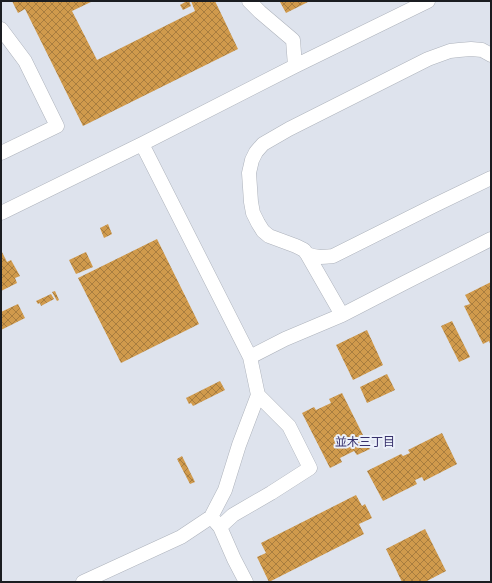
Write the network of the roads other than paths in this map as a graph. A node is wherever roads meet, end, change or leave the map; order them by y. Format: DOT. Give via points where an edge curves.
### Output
graph roads {
  1 [pos="249,1"];
  2 [pos="428,1"];
  3 [pos="1,29"];
  4 [pos="491,55"];
  5 [pos="295,66"];
  6 [pos="142,144"];
  7 [pos="1,153"];
  8 [pos="491,178"];
  9 [pos="1,212"];
  10 [pos="491,239"];
  11 [pos="307,254"];
  12 [pos="342,315"];
  13 [pos="250,357"];
  14 [pos="258,395"];
  15 [pos="215,522"];
  16 [pos="83,582"];
  17 [pos="246,582"];
  1 -- 5 [label="street" via="292,40"];
  2 -- 5 [label="street"];
  3 -- 7 [label="street" via="25,61 57,126"];
  4 -- 11 [label="street" via="482,50 450,51 340,103 263,144 252,160 249,173 253,212 263,231 269,236 296,246"];
  5 -- 6 [label="street"];
  6 -- 9 [label="street"];
  6 -- 13 [label="street"];
  8 -- 11 [label="street" via="333,256"];
  10 -- 12 [label="street"];
  11 -- 12 [label="street"];
  12 -- 13 [label="street"];
  13 -- 14 [label="street"];
  14 -- 15 [label="street"];
  14 -- 15 [label="street" via="289,426 310,468 233,515"];
  15 -- 16 [label="street"];
  15 -- 17 [label="street"];
}
